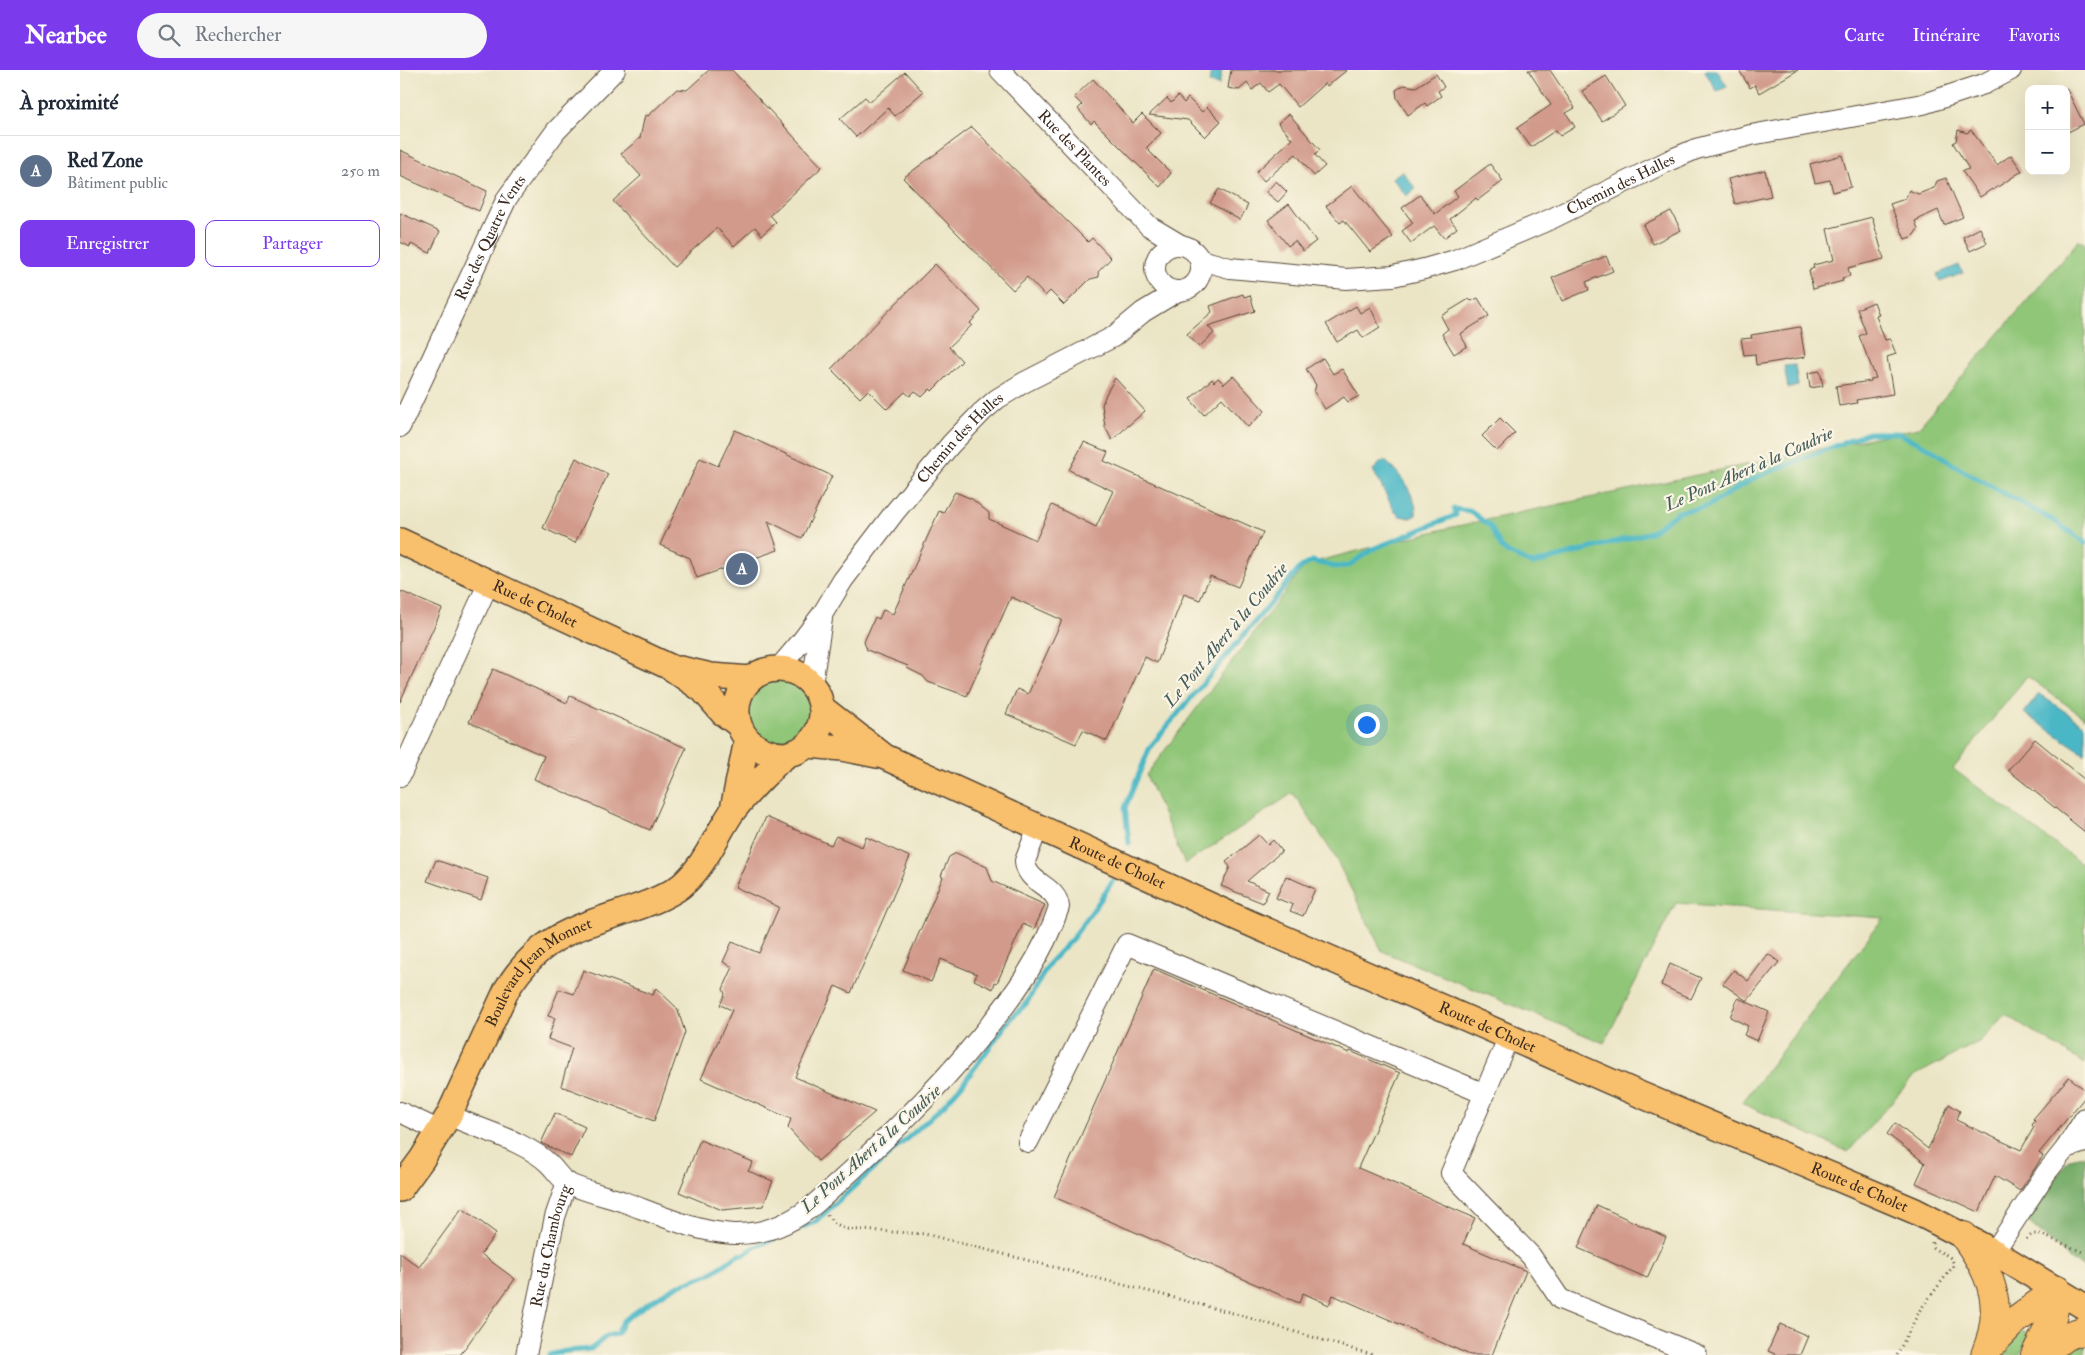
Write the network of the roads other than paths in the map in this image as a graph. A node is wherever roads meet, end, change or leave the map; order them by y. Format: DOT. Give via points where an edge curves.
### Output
graph roads {
  1 [pos="615,70"];
  2 [pos="1000,70"];
  3 [pos="2011,70"];
  4 [pos="1149,226"];
  5 [pos="1179,244"];
  6 [pos="1159,254"];
  7 [pos="1200,269"];
  8 [pos="1156,277"];
  9 [pos="1176,292"];
  10 [pos="1143,312"];
  11 [pos="400,427"];
  12 [pos="400,541"];
  13 [pos="490,582"];
  14 [pos="823,613"];
  15 [pos="670,667"];
  16 [pos="778,669"];
  17 [pos="751,679"];
  18 [pos="812,684"];
  19 [pos="822,708"];
  20 [pos="742,732"];
  21 [pos="808,745"];
  22 [pos="785,755"];
  23 [pos="885,757"];
  24 [pos="400,776"];
  25 [pos="732,812"];
  26 [pos="1038,826"];
  27 [pos="1509,1036"];
  28 [pos="1485,1094"];
  29 [pos="400,1112"];
  30 [pos="2085,1118"];
  31 [pos="444,1123"];
  32 [pos="1028,1142"];
  33 [pos="2085,1142"];
  34 [pos="2066,1148"];
  35 [pos="567,1182"];
  36 [pos="400,1189"];
  37 [pos="1964,1236"];
  38 [pos="2001,1256"];
  39 [pos="2057,1290"];
  40 [pos="2085,1308"];
  41 [pos="2085,1330"];
  42 [pos="1986,1351"];
  43 [pos="526,1353"];
  44 [pos="1697,1355"];
  45 [pos="2035,1355"];
  46 [pos="2040,1355"];
  1 -- 11 [label="street, Rue des Quatre Vents" via="556,131 507,198"];
  2 -- 4 [label="street, Rue des Plantes"];
  3 -- 7 [label="street, Chemin des Halles" via="1984,84 1923,104 1751,135 1696,150 1551,219 1455,260 1424,269 1385,277 1346,279 1230,268"];
  4 -- 5 [label="street, Rue des Plantes"];
  4 -- 6 [label="street, Rue des Plantes"];
  5 -- 6 [label="street"];
  5 -- 7 [label="street" via="1196,252"];
  6 -- 8 [label="street" via="1155,261"];
  7 -- 9 [label="street" via="1194,286"];
  8 -- 9 [label="street" via="1168,290"];
  8 -- 10 [label="street, Chemin des Halles"];
  9 -- 10 [label="street, Chemin des Halles"];
  10 -- 14 [label="street, Chemin des Halles" via="1113,337 1023,383 982,412 888,520 843,580"];
  12 -- 13 [label="main road, Rue de Cholet"];
  13 -- 15 [label="main road, Rue de Cholet"];
  13 -- 24 [label="street"];
  14 -- 16 [label="street, Chemin des Halles"];
  14 -- 18 [label="street, Chemin des Halles"];
  15 -- 17 [label="main road, Rue de Cholet" via="711,676"];
  15 -- 20 [label="main road, Rue de Cholet" via="703,690"];
  16 -- 17 [label="main road"];
  16 -- 18 [label="main road" via="802,676"];
  17 -- 20 [label="main road" via="738,700 736,712"];
  18 -- 19 [label="main road"];
  19 -- 21 [label="main road" via="822,722"];
  19 -- 23 [label="main road, Route de Cholet"];
  20 -- 22 [label="main road" via="758,749"];
  20 -- 25 [label="main road"];
  21 -- 22 [label="main road"];
  21 -- 23 [label="main road, Route de Cholet"];
  22 -- 25 [label="main road"];
  23 -- 26 [label="main road, Route de Cholet"];
  25 -- 31 [label="main road, Boulevard Jean Monnet" via="704,861 680,886 653,902 561,934 531,957 507,990"];
  26 -- 27 [label="main road, Route de Cholet" via="1231,915"];
  26 -- 35 [label="street" via="1025,866 1032,877 1055,896 1059,907 1012,998 952,1072 801,1216 765,1232 720,1233 679,1222"];
  27 -- 28 [label="street"];
  27 -- 37 [label="main road, Route de Cholet"];
  28 -- 32 [label="street" via="1127,944"];
  28 -- 44 [label="street" via="1451,1174 1531,1256 1560,1299"];
  29 -- 31 [label="street, Rue du Chambourg"];
  30 -- 34 [label="street"];
  31 -- 35 [label="street, Rue du Chambourg" via="518,1143 547,1162"];
  31 -- 36 [label="main road, Boulevard Jean Monnet"];
  33 -- 34 [label="street"];
  34 -- 38 [label="street" via="2046,1173"];
  35 -- 43 [label="street, Rue du Chambourg" via="555,1216"];
  37 -- 38 [label="main road, Route de Cholet"];
  37 -- 42 [label="highway" via="1981,1259 1995,1295 1993,1328"];
  38 -- 39 [label="main road, Route de Cholet"];
  39 -- 40 [label="main road, Route de Cholet"];
  39 -- 42 [label="highway" via="2013,1322"];
  39 -- 45 [label="highway" via="2050,1326"];
  41 -- 46 [label="highway" via="2066,1336"];
}
